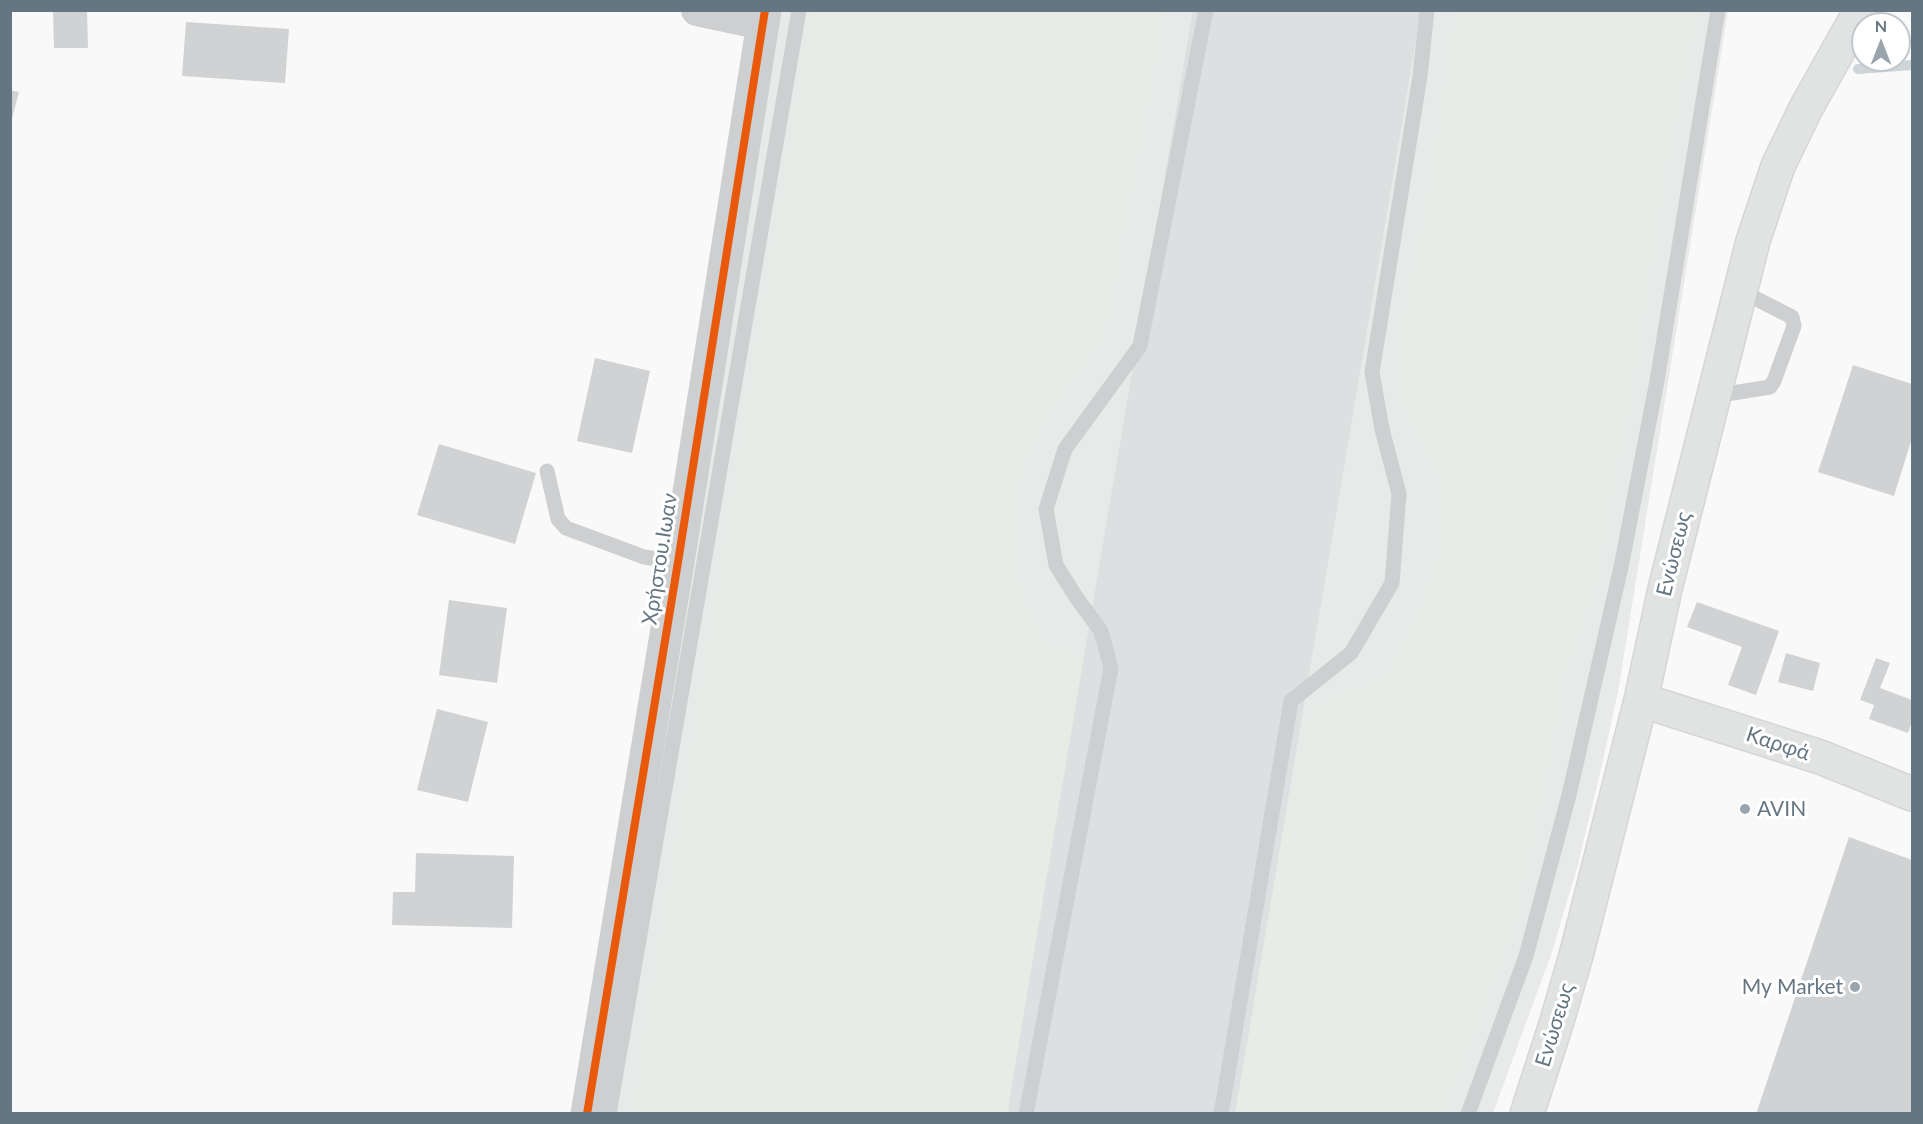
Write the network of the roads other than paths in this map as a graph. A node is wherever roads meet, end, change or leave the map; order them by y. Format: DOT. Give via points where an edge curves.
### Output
graph roads {
  1 [pos="697,10"];
  2 [pos="799,10"];
  3 [pos="1206,10"];
  4 [pos="1427,10"];
  5 [pos="1718,10"];
  6 [pos="1861,10"];
  7 [pos="764,17"];
  8 [pos="1741,291"];
  9 [pos="1714,396"];
  10 [pos="547,471"];
  11 [pos="678,562"];
  12 [pos="1641,700"];
  13 [pos="1912,794"];
  14 [pos="587,1113"];
  15 [pos="609,1113"];
  16 [pos="1026,1113"];
  17 [pos="1221,1113"];
  18 [pos="1468,1113"];
  19 [pos="1527,1113"];
  1 -- 7 [label="street"];
  2 -- 15 [label="lane"];
  3 -- 16 [label="lane" via="1140,346 1065,449 1046,509 1056,565 1101,631 1111,668"];
  4 -- 17 [label="lane" via="1372,372 1399,494 1392,584 1351,653 1291,701"];
  5 -- 18 [label="lane" via="1657,381 1621,567 1569,795 1526,956"];
  6 -- 8 [label="main road, Ενώσεως" via="1778,166"];
  7 -- 11 [label="street, Χρήστου.Ιωαν"];
  8 -- 9 [label="main road, Ενώσεως"];
  8 -- 9 [label="lane" via="1792,317 1794,326 1770,387"];
  9 -- 12 [label="main road, Ενώσεως"];
  10 -- 11 [label="lane" via="558,519 566,528 644,557"];
  11 -- 14 [label="street, Χρήστου.Ιωαν"];
  12 -- 13 [label="main road, Καρφά" via="1820,757"];
  12 -- 19 [label="main road, Ενώσεως" via="1577,952"];
}
